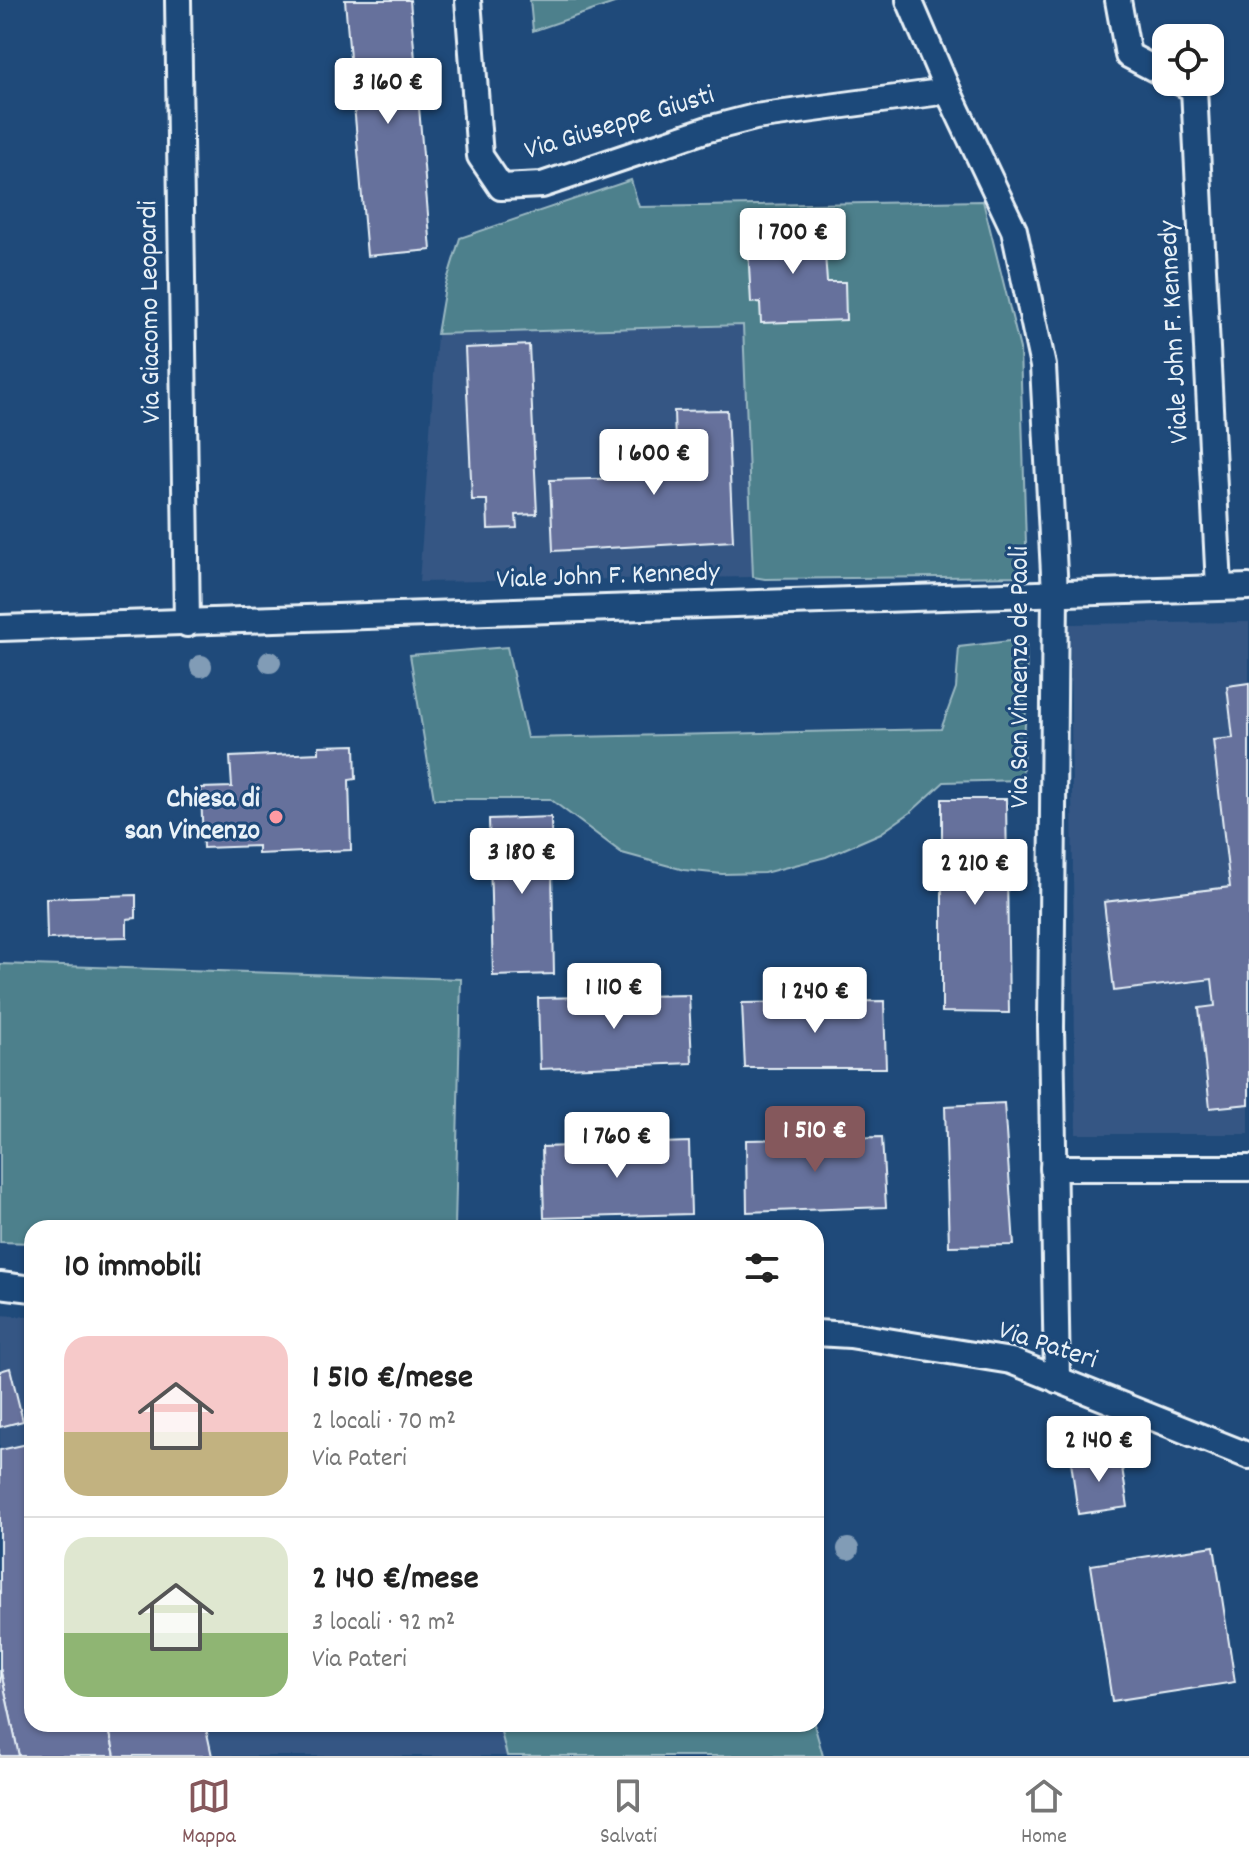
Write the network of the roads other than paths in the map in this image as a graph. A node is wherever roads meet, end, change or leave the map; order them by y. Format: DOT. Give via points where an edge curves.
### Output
graph roads {
  1 [pos="178,0"];
  2 [pos="468,0"];
  3 [pos="909,0"];
  4 [pos="1118,0"];
  5 [pos="1152,68"];
  6 [pos="948,91"];
  7 [pos="1194,96"];
  8 [pos="1219,587"];
  9 [pos="1249,587"];
  10 [pos="1055,592"];
  11 [pos="187,624"];
  12 [pos="0,628"];
  13 [pos="1053,1168"];
  14 [pos="1249,1168"];
  15 [pos="0,1285"];
  16 [pos="24,1288"];
  17 [pos="824,1333"];
  18 [pos="1057,1380"];
  19 [pos="1249,1456"];
  1 -- 11 [label="street, Via Giacomo Leopardi"];
  2 -- 6 [label="street, Via Giuseppe Giusti" via="480,156 501,187 542,185 755,117"];
  3 -- 6 [label="street, Via San Vincenzo de Paoli"];
  4 -- 5 [label="street" via="1128,55"];
  6 -- 10 [label="street, Via San Vincenzo de Paoli" via="1014,230 1043,366"];
  7 -- 8 [label="street, Viale John F. Kennedy"];
  8 -- 9 [label="street, Viale John F. Kennedy"];
  8 -- 10 [label="street, Viale John F. Kennedy"];
  10 -- 11 [label="street, Viale John F. Kennedy"];
  10 -- 13 [label="street, Via San Vincenzo de Paoli"];
  11 -- 12 [label="street, Viale John F. Kennedy"];
  13 -- 14 [label="street"];
  13 -- 18 [label="street, Via San Vincenzo de Paoli"];
  15 -- 16 [label="street"];
  17 -- 18 [label="street, Via Pateri" via="1011,1361"];
  18 -- 19 [label="street, Via Pateri"];
}
